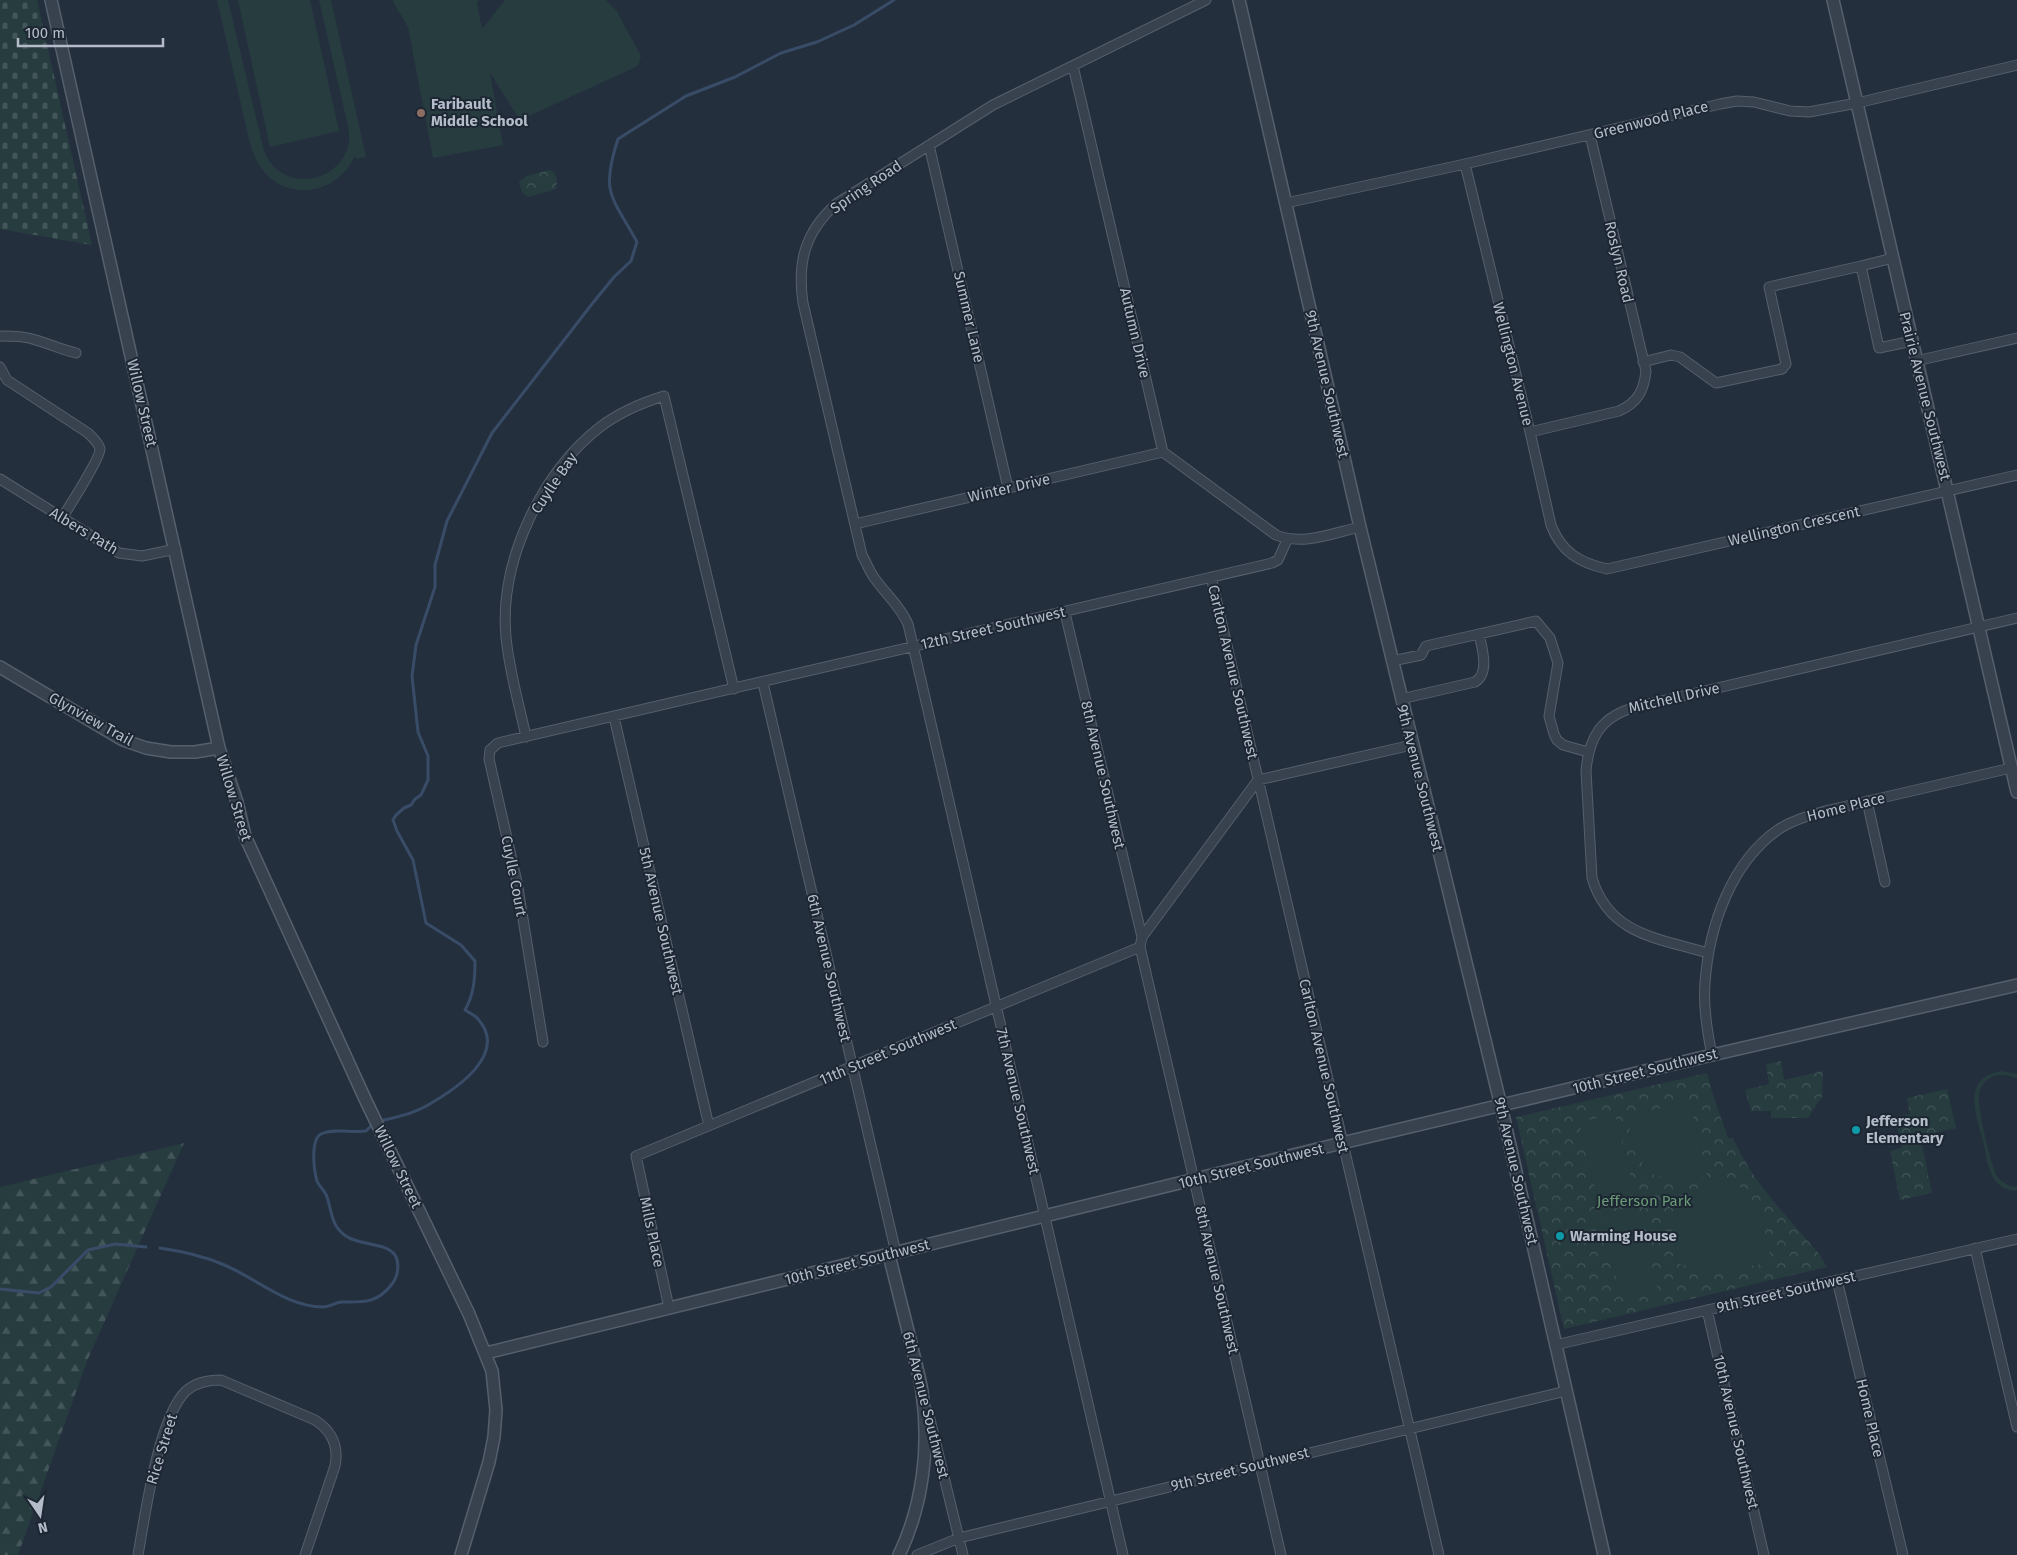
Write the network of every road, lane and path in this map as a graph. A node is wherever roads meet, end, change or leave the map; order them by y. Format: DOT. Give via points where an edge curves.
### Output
graph roads {
  1 [pos="51,0"];
  2 [pos="1206,0"];
  3 [pos="1239,0"];
  4 [pos="1833,0"];
  5 [pos="2017,65"];
  6 [pos="1073,66"];
  7 [pos="1856,103"];
  8 [pos="1590,135"];
  9 [pos="929,145"];
  10 [pos="1465,164"];
  11 [pos="1286,203"];
  12 [pos="1892,258"];
  13 [pos="1861,266"];
  14 [pos="0,336"];
  15 [pos="2017,338"];
  16 [pos="1912,341"];
  17 [pos="76,353"];
  18 [pos="1916,361"];
  19 [pos="1643,362"];
  20 [pos="0,367"];
  21 [pos="1530,432"];
  22 [pos="1163,452"];
  23 [pos="2017,475"];
  24 [pos="0,479"];
  25 [pos="1008,488"];
  26 [pos="1948,491"];
  27 [pos="62,518"];
  28 [pos="855,524"];
  29 [pos="1360,527"];
  30 [pos="1288,540"];
  31 [pos="176,549"];
  32 [pos="1573,557"];
  33 [pos="1211,578"];
  34 [pos="1065,613"];
  35 [pos="2017,618"];
  36 [pos="1979,627"];
  37 [pos="1479,634"];
  38 [pos="913,646"];
  39 [pos="1392,662"];
  40 [pos="0,668"];
  41 [pos="764,683"];
  42 [pos="734,689"];
  43 [pos="1401,699"];
  44 [pos="614,717"];
  45 [pos="526,737"];
  46 [pos="1412,745"];
  47 [pos="219,748"];
  48 [pos="1588,752"];
  49 [pos="2014,767"];
  50 [pos="1258,780"];
  51 [pos="2017,792"];
  52 [pos="1867,801"];
  53 [pos="1885,882"];
  54 [pos="1142,937"];
  55 [pos="1140,947"];
  56 [pos="1708,953"];
  57 [pos="2017,985"];
  58 [pos="996,1006"];
  59 [pos="543,1042"];
  60 [pos="1712,1055"];
  61 [pos="852,1066"];
  62 [pos="1501,1106"];
  63 [pos="709,1126"];
  64 [pos="1342,1144"];
  65 [pos="636,1156"];
  66 [pos="1194,1181"];
  67 [pos="1045,1216"];
  68 [pos="2017,1239"];
  69 [pos="1975,1248"];
  70 [pos="893,1254"];
  71 [pos="1837,1280"];
  72 [pos="669,1308"];
  73 [pos="1707,1310"];
  74 [pos="1555,1345"];
  75 [pos="486,1353"];
  76 [pos="922,1389"];
  77 [pos="1566,1391"];
  78 [pos="2017,1426"];
  79 [pos="1409,1429"];
  80 [pos="1259,1464"];
  81 [pos="1110,1500"];
  82 [pos="959,1538"];
  83 [pos="138,1555"];
  84 [pos="305,1555"];
  85 [pos="461,1555"];
  86 [pos="899,1555"];
  87 [pos="917,1555"];
  88 [pos="963,1555"];
  89 [pos="1123,1555"];
  90 [pos="1280,1555"];
  91 [pos="1439,1555"];
  92 [pos="1604,1555"];
  93 [pos="1764,1555"];
  94 [pos="1903,1555"];
  1 -- 31 [label="street, Willow Street"];
  2 -- 6 [label="street, Spring Road"];
  3 -- 11 [label="street, 9th Avenue Southwest"];
  4 -- 7 [label="street, Prairie Avenue Southwest"];
  5 -- 7 [label="street, Greenwood Place"];
  6 -- 9 [label="street, Spring Road" via="993,106"];
  6 -- 22 [label="street, Autumn Drive"];
  7 -- 8 [label="street, Greenwood Place" via="1810,112 1737,101"];
  7 -- 12 [label="street, Prairie Avenue Southwest"];
  8 -- 10 [label="street, Greenwood Place"];
  8 -- 19 [label="street, Roslyn Road"];
  9 -- 25 [label="street, Summer Lane"];
  9 -- 28 [label="street, Spring Road" via="836,204 820,221 804,250 803,303"];
  10 -- 11 [label="street, Greenwood Place"];
  10 -- 21 [label="street, Wellington Avenue"];
  11 -- 29 [label="street, 9th Avenue Southwest"];
  12 -- 13 [label="street"];
  12 -- 16 [label="street, Prairie Avenue Southwest"];
  13 -- 16 [label="street" via="1879,348"];
  13 -- 19 [label="street" via="1769,287 1786,364 1782,369 1716,384 1680,357 1671,355"];
  14 -- 17 [label="street" via="38,340"];
  15 -- 18 [label="street"];
  16 -- 18 [label="street, Prairie Avenue Southwest"];
  18 -- 26 [label="street, Prairie Avenue Southwest"];
  19 -- 21 [label="street, Roslyn Road" via="1646,371 1643,388 1633,402 1619,411"];
  20 -- 27 [label="street" via="6,380 80,428 99,445 96,462"];
  21 -- 32 [label="street, Wellington Avenue" via="1555,538"];
  22 -- 25 [label="street, Winter Drive"];
  22 -- 30 [label="street"];
  23 -- 26 [label="street, Wellington Crescent"];
  24 -- 27 [label="street, Albers Path"];
  25 -- 28 [label="street, Winter Drive"];
  26 -- 32 [label="street, Wellington Crescent" via="1607,569"];
  26 -- 36 [label="street, Prairie Avenue Southwest"];
  27 -- 31 [label="street, Albers Path" via="130,556"];
  28 -- 38 [label="street, Spring Road" via="862,555 872,575 903,612"];
  29 -- 30 [label="street" via="1300,541"];
  29 -- 39 [label="street, 9th Avenue Southwest"];
  30 -- 33 [label="street, 12th Street Southwest" via="1278,560 1272,563"];
  31 -- 47 [label="street, Willow Street"];
  33 -- 34 [label="street, 12th Street Southwest"];
  33 -- 50 [label="street, Carlton Avenue Southwest"];
  34 -- 38 [label="street, 12th Street Southwest"];
  34 -- 54 [label="street, 8th Avenue Southwest"];
  35 -- 36 [label="street, Mitchell Drive"];
  36 -- 48 [label="street, Mitchell Drive" via="1622,711 1598,730"];
  36 -- 49 [label="street, Prairie Avenue Southwest"];
  37 -- 39 [label="street" via="1426,646 1421,655"];
  37 -- 43 [label="street" via="1483,654 1480,679"];
  37 -- 48 [label="street" via="1536,621 1550,638 1558,663 1549,716 1554,734 1563,745"];
  38 -- 41 [label="street, 12th Street Southwest"];
  38 -- 58 [label="street, 7th Avenue Southwest"];
  39 -- 43 [label="street, 9th Avenue Southwest"];
  40 -- 47 [label="street, Glynview Trail" via="123,740 171,752"];
  41 -- 42 [label="street, 12th Street Southwest"];
  41 -- 61 [label="street, 6th Avenue Southwest"];
  42 -- 44 [label="street, 12th Street Southwest"];
  42 -- 45 [label="street, Cuylle Bay" via="664,396 620,414 582,444 565,462 523,531 509,582 506,636"];
  43 -- 46 [label="street, 9th Avenue Southwest"];
  44 -- 45 [label="street"];
  44 -- 63 [label="street, 5th Avenue Southwest"];
  45 -- 59 [label="street, Cuylle Court" via="498,743 490,750 488,759 517,882"];
  46 -- 50 [label="street"];
  46 -- 62 [label="street, 9th Avenue Southwest"];
  47 -- 75 [label="street, Willow Street" via="255,861"];
  48 -- 56 [label="street, Mitchell Drive" via="1586,771 1592,878 1603,904 1624,925"];
  49 -- 51 [label="street, Prairie Avenue Southwest"];
  49 -- 52 [label="street, Home Place"];
  50 -- 54 [label="street"];
  50 -- 64 [label="street, Carlton Avenue Southwest"];
  52 -- 53 [label="street"];
  52 -- 56 [label="street, Home Place" via="1802,818 1762,843 1732,881"];
  54 -- 55 [label="street"];
  55 -- 58 [label="street, 11th Street Southwest"];
  55 -- 66 [label="street, 8th Avenue Southwest"];
  56 -- 60 [label="street, Home Place" via="1704,1008"];
  57 -- 60 [label="street, 10th Street Southwest"];
  58 -- 61 [label="street, 11th Street Southwest"];
  58 -- 67 [label="street, 7th Avenue Southwest"];
  60 -- 62 [label="street, 10th Street Southwest"];
  61 -- 63 [label="street, 11th Street Southwest"];
  61 -- 70 [label="street, 6th Avenue Southwest"];
  62 -- 64 [label="street, 10th Street Southwest"];
  62 -- 74 [label="street, 9th Avenue Southwest"];
  63 -- 65 [label="street, 11th Street Southwest"];
  64 -- 66 [label="street, 10th Street Southwest"];
  64 -- 79 [label="street, Carlton Avenue Southwest"];
  65 -- 72 [label="street, Mills Place"];
  66 -- 67 [label="street, 10th Street Southwest"];
  66 -- 80 [label="street, 8th Avenue Southwest"];
  67 -- 70 [label="street, 10th Street Southwest"];
  67 -- 81 [label="street, 7th Avenue Southwest"];
  68 -- 69 [label="street, 9th Street Southwest"];
  69 -- 71 [label="street, 9th Street Southwest"];
  69 -- 78 [label="street"];
  70 -- 72 [label="street, 10th Street Southwest"];
  70 -- 76 [label="street, 6th Avenue Southwest"];
  71 -- 73 [label="street, 9th Street Southwest"];
  71 -- 94 [label="street, Home Place"];
  72 -- 75 [label="street, 10th Street Southwest"];
  73 -- 74 [label="street, 9th Street Southwest"];
  73 -- 93 [label="street, 10th Avenue Southwest"];
  74 -- 77 [label="street, 9th Avenue Southwest"];
  75 -- 85 [label="street, Willow Street" via="495,1390 494,1437"];
  76 -- 82 [label="street, 6th Avenue Southwest"];
  76 -- 86 [label="street" via="926,1420 921,1485 914,1516"];
  77 -- 79 [label="street, 9th Street Southwest"];
  77 -- 92 [label="street, 9th Avenue Southwest"];
  79 -- 80 [label="street, 9th Street Southwest"];
  79 -- 91 [label="street, Carlton Avenue Southwest"];
  80 -- 81 [label="street, 9th Street Southwest"];
  80 -- 90 [label="street, 8th Avenue Southwest"];
  81 -- 82 [label="street, 9th Street Southwest"];
  81 -- 89 [label="street, 7th Avenue Southwest"];
  82 -- 87 [label="street, 9th Street Southwest"];
  82 -- 88 [label="street, 6th Avenue Southwest"];
  83 -- 84 [label="street, Rice Street" via="162,1442 179,1399 194,1385 207,1380 221,1380 315,1420 331,1434 337,1455 335,1466"];
}
